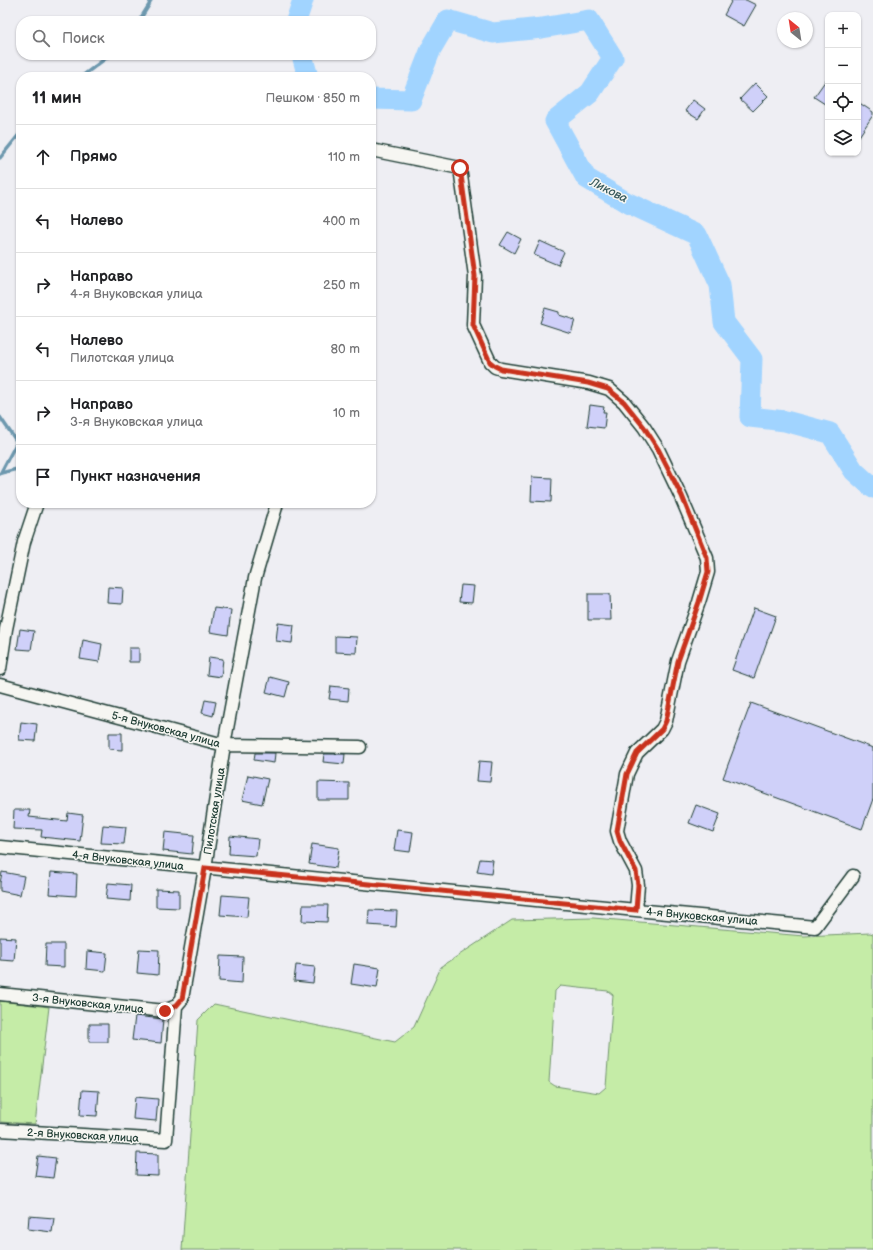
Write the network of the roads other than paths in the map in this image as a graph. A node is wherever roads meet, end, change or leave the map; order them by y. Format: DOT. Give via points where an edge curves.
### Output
graph roads {
  1 [pos="376,151"];
  2 [pos="35,508"];
  3 [pos="276,508"];
  4 [pos="0,669"];
  5 [pos="0,685"];
  6 [pos="224,745"];
  7 [pos="360,747"];
  8 [pos="0,848"];
  9 [pos="205,868"];
  10 [pos="853,876"];
  11 [pos="636,910"];
  12 [pos="0,994"];
  13 [pos="176,1006"];
  14 [pos="0,1130"];
  15 [pos="166,1140"];
  1 -- 11 [label="street" via="460,168 475,276 473,325 490,362 501,369 588,383 608,389 624,402 658,449 682,496 707,558 708,572 678,661 666,721 658,733 637,753 627,774 617,831 636,871"];
  2 -- 4 [label="street" via="24,542"];
  3 -- 6 [label="street, Пилотская улица" via="255,578"];
  5 -- 6 [label="street, 5-я Внуковская улица"];
  6 -- 7 [label="street, 5-я Внуковская улица"];
  6 -- 9 [label="street, Пилотская улица"];
  8 -- 9 [label="street, 4-я Внуковская улица"];
  9 -- 11 [label="street, 4-я Внуковская улица"];
  9 -- 13 [label="street, Пилотская улица" via="182,999"];
  10 -- 11 [label="street, 4-я Внуковская улица" via="815,926"];
  12 -- 13 [label="street, 3-я Внуковская улица" via="165,1011"];
  13 -- 15 [label="street, Пилотская улица"];
  14 -- 15 [label="street, 2-я Внуковская улица"];
}
